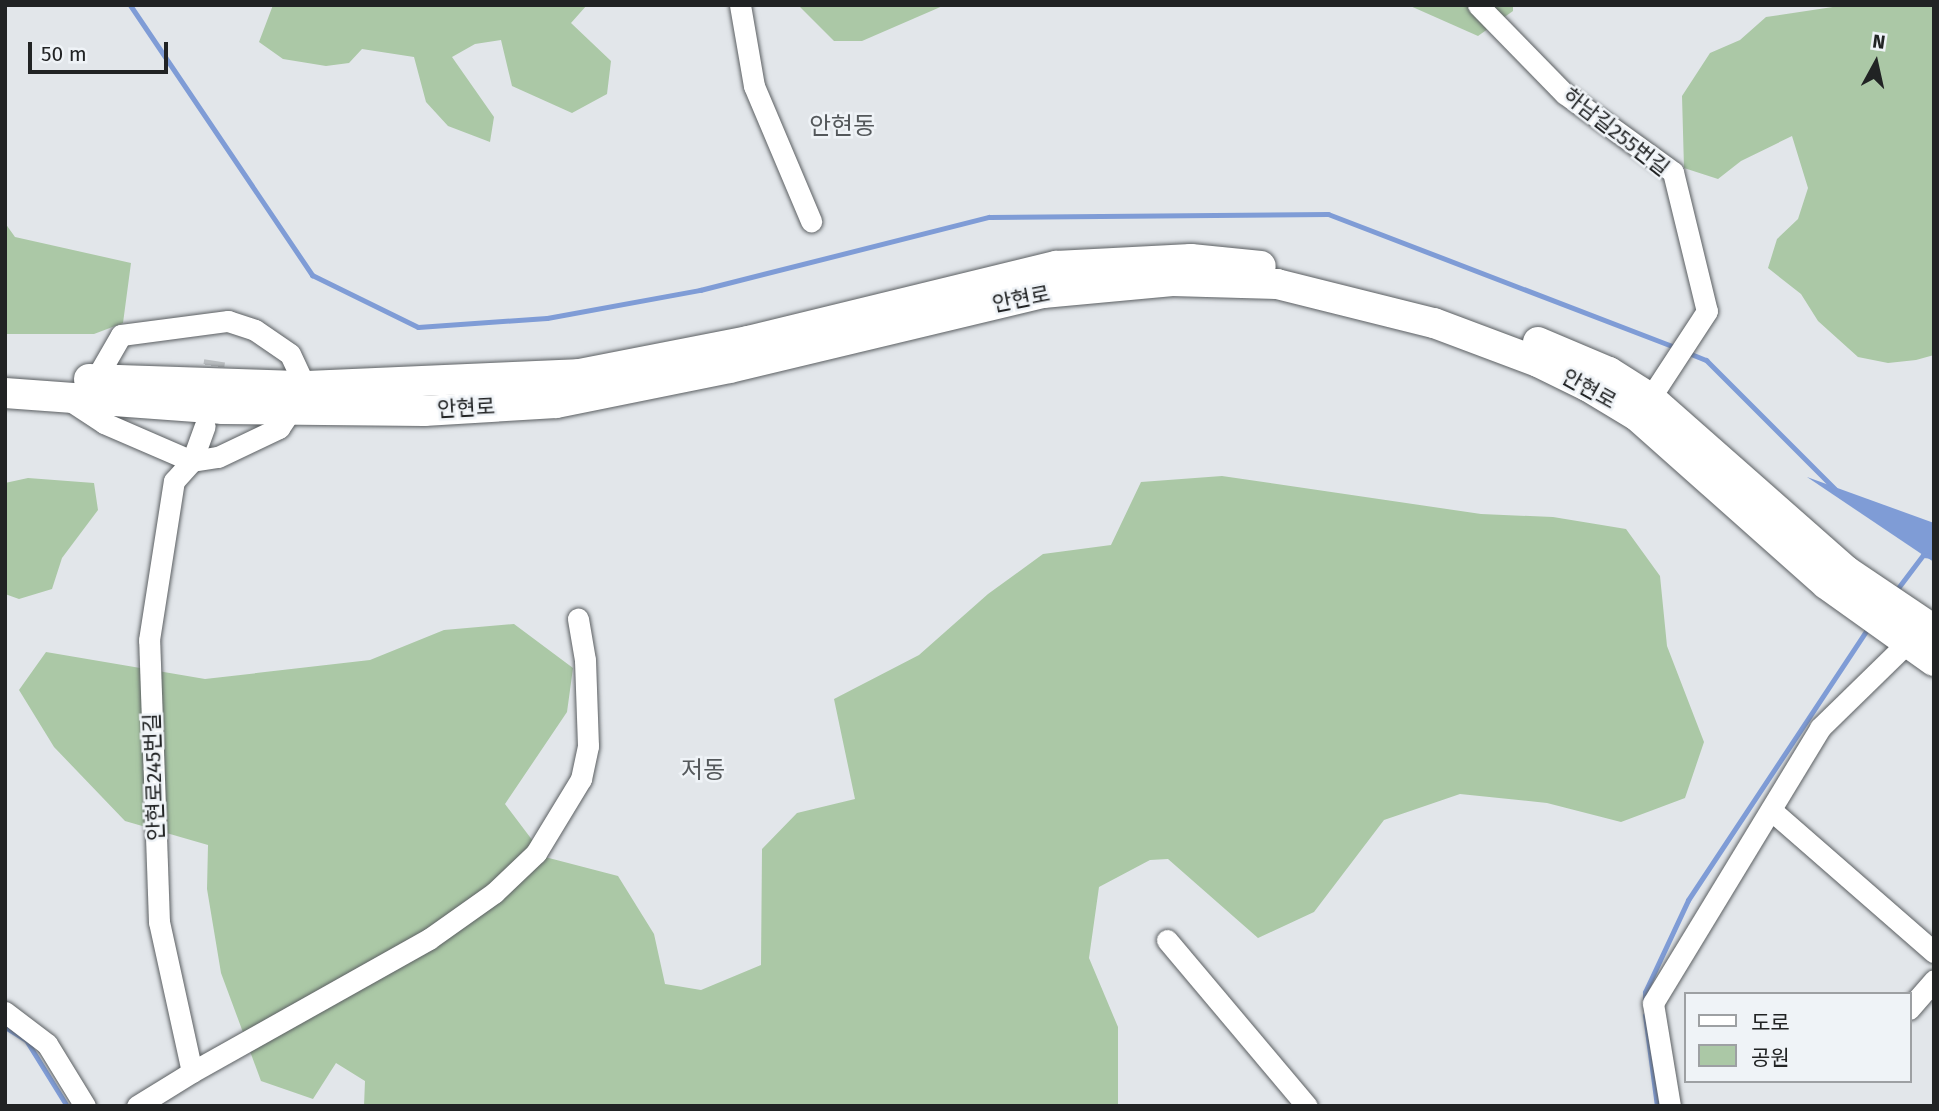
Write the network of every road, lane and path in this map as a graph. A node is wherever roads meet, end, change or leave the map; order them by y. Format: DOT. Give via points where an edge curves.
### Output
graph roads {
  1 [pos="740,5"];
  2 [pos="1478,5"];
  3 [pos="811,221"];
  4 [pos="5,375"];
  5 [pos="95,380"];
  6 [pos="5,393"];
  7 [pos="61,395"];
  8 [pos="298,398"];
  9 [pos="1644,407"];
  10 [pos="205,426"];
  11 [pos="192,461"];
  12 [pos="578,619"];
  13 [pos="1910,627"];
  14 [pos="1934,661"];
  15 [pos="1770,810"];
  16 [pos="1167,940"];
  17 [pos="1934,953"];
  18 [pos="1934,980"];
  19 [pos="1911,1007"];
  20 [pos="5,1012"];
  21 [pos="192,1072"];
  22 [pos="85,1106"];
  23 [pos="137,1106"];
  24 [pos="1307,1106"];
  25 [pos="1670,1106"];
  1 -- 3 [label="street" via="754,86"];
  2 -- 9 [label="street, 하남길255번길" via="1565,94 1673,172 1707,311"];
  4 -- 5 [label="street, 안현로"];
  5 -- 8 [label="street, 안현로"];
  5 -- 8 [label="street" via="121,335 228,321 255,330 290,354"];
  6 -- 7 [label="street, 안현로"];
  7 -- 8 [label="street, 안현로" via="223,409"];
  7 -- 11 [label="street" via="104,423"];
  8 -- 9 [label="street, 안현로" via="579,374 748,341 1056,266 1191,259 1300,270 1404,295 1532,339 1609,372"];
  8 -- 11 [label="street" via="279,428 218,457"];
  9 -- 13 [label="street, 안현로" via="1845,570 1864,597"];
  10 -- 11 [label="street, 안현로245번길"];
  11 -- 21 [label="street, 안현로245번길" via="174,481 149,640 159,922"];
  12 -- 21 [label="street" via="585,660 588,746 581,779 536,853 494,893 429,939"];
  13 -- 14 [label="street, 안현로"];
  13 -- 15 [label="street" via="1820,728"];
  15 -- 17 [label="street"];
  15 -- 25 [label="street" via="1653,1003"];
  16 -- 24 [label="street"];
  18 -- 19 [label="street"];
  20 -- 22 [label="street" via="47,1044"];
  21 -- 23 [label="street"];
}
